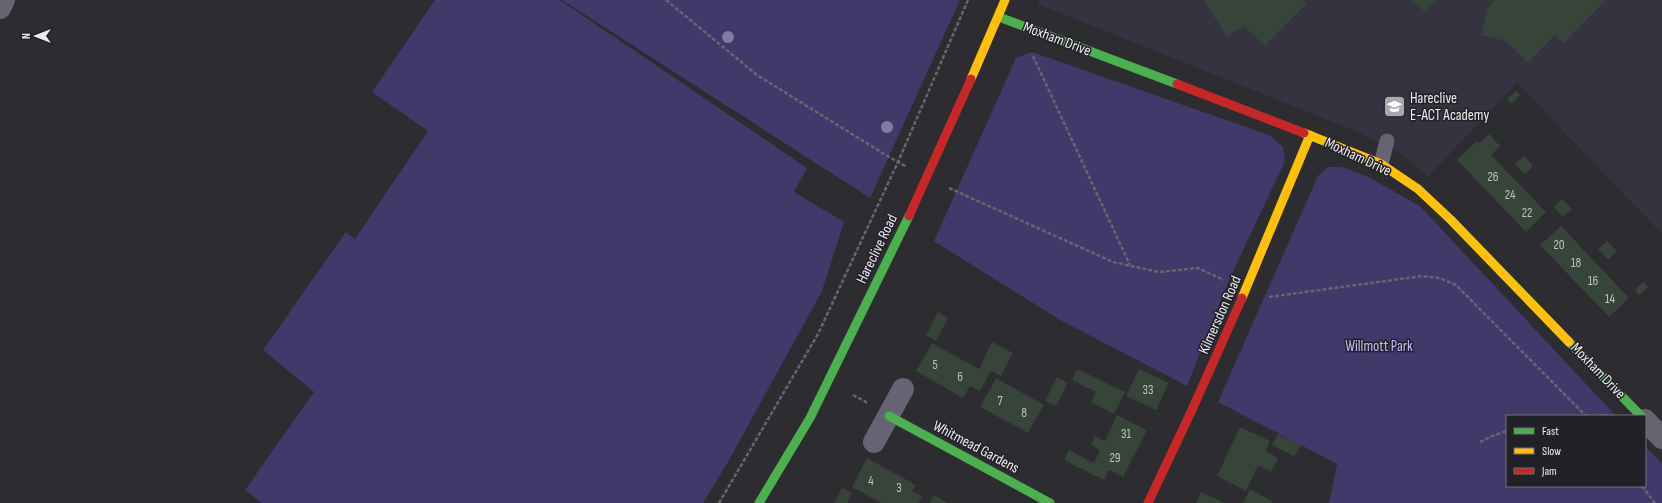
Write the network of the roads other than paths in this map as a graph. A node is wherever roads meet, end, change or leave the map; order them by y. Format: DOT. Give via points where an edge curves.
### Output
graph roads {
  1 [pos="4,0"];
  2 [pos="1005,0"];
  3 [pos="0,8"];
  4 [pos="999,17"];
  5 [pos="1310,135"];
  6 [pos="1387,141"];
  7 [pos="1381,164"];
  8 [pos="903,389"];
  9 [pos="1640,415"];
  10 [pos="889,416"];
  11 [pos="1646,421"];
  12 [pos="1662,438"];
  13 [pos="874,442"];
  14 [pos="759,503"];
  15 [pos="1050,503"];
  16 [pos="1148,503"];
  1 -- 3 [label="street"];
  2 -- 4 [label="street, Hareclive Road"];
  4 -- 5 [label="street, Moxham Drive"];
  4 -- 14 [label="street, Hareclive Road" via="928,177 810,418"];
  5 -- 7 [label="street, Moxham Drive"];
  5 -- 16 [label="street, Kilmersdon Road" via="1246,292"];
  6 -- 7 [label="lane"];
  7 -- 9 [label="street, Moxham Drive" via="1418,189 1451,220"];
  8 -- 10 [label="street"];
  10 -- 13 [label="street"];
  10 -- 15 [label="street, Whitmead Gardens"];
  11 -- 12 [label="street"];
}
